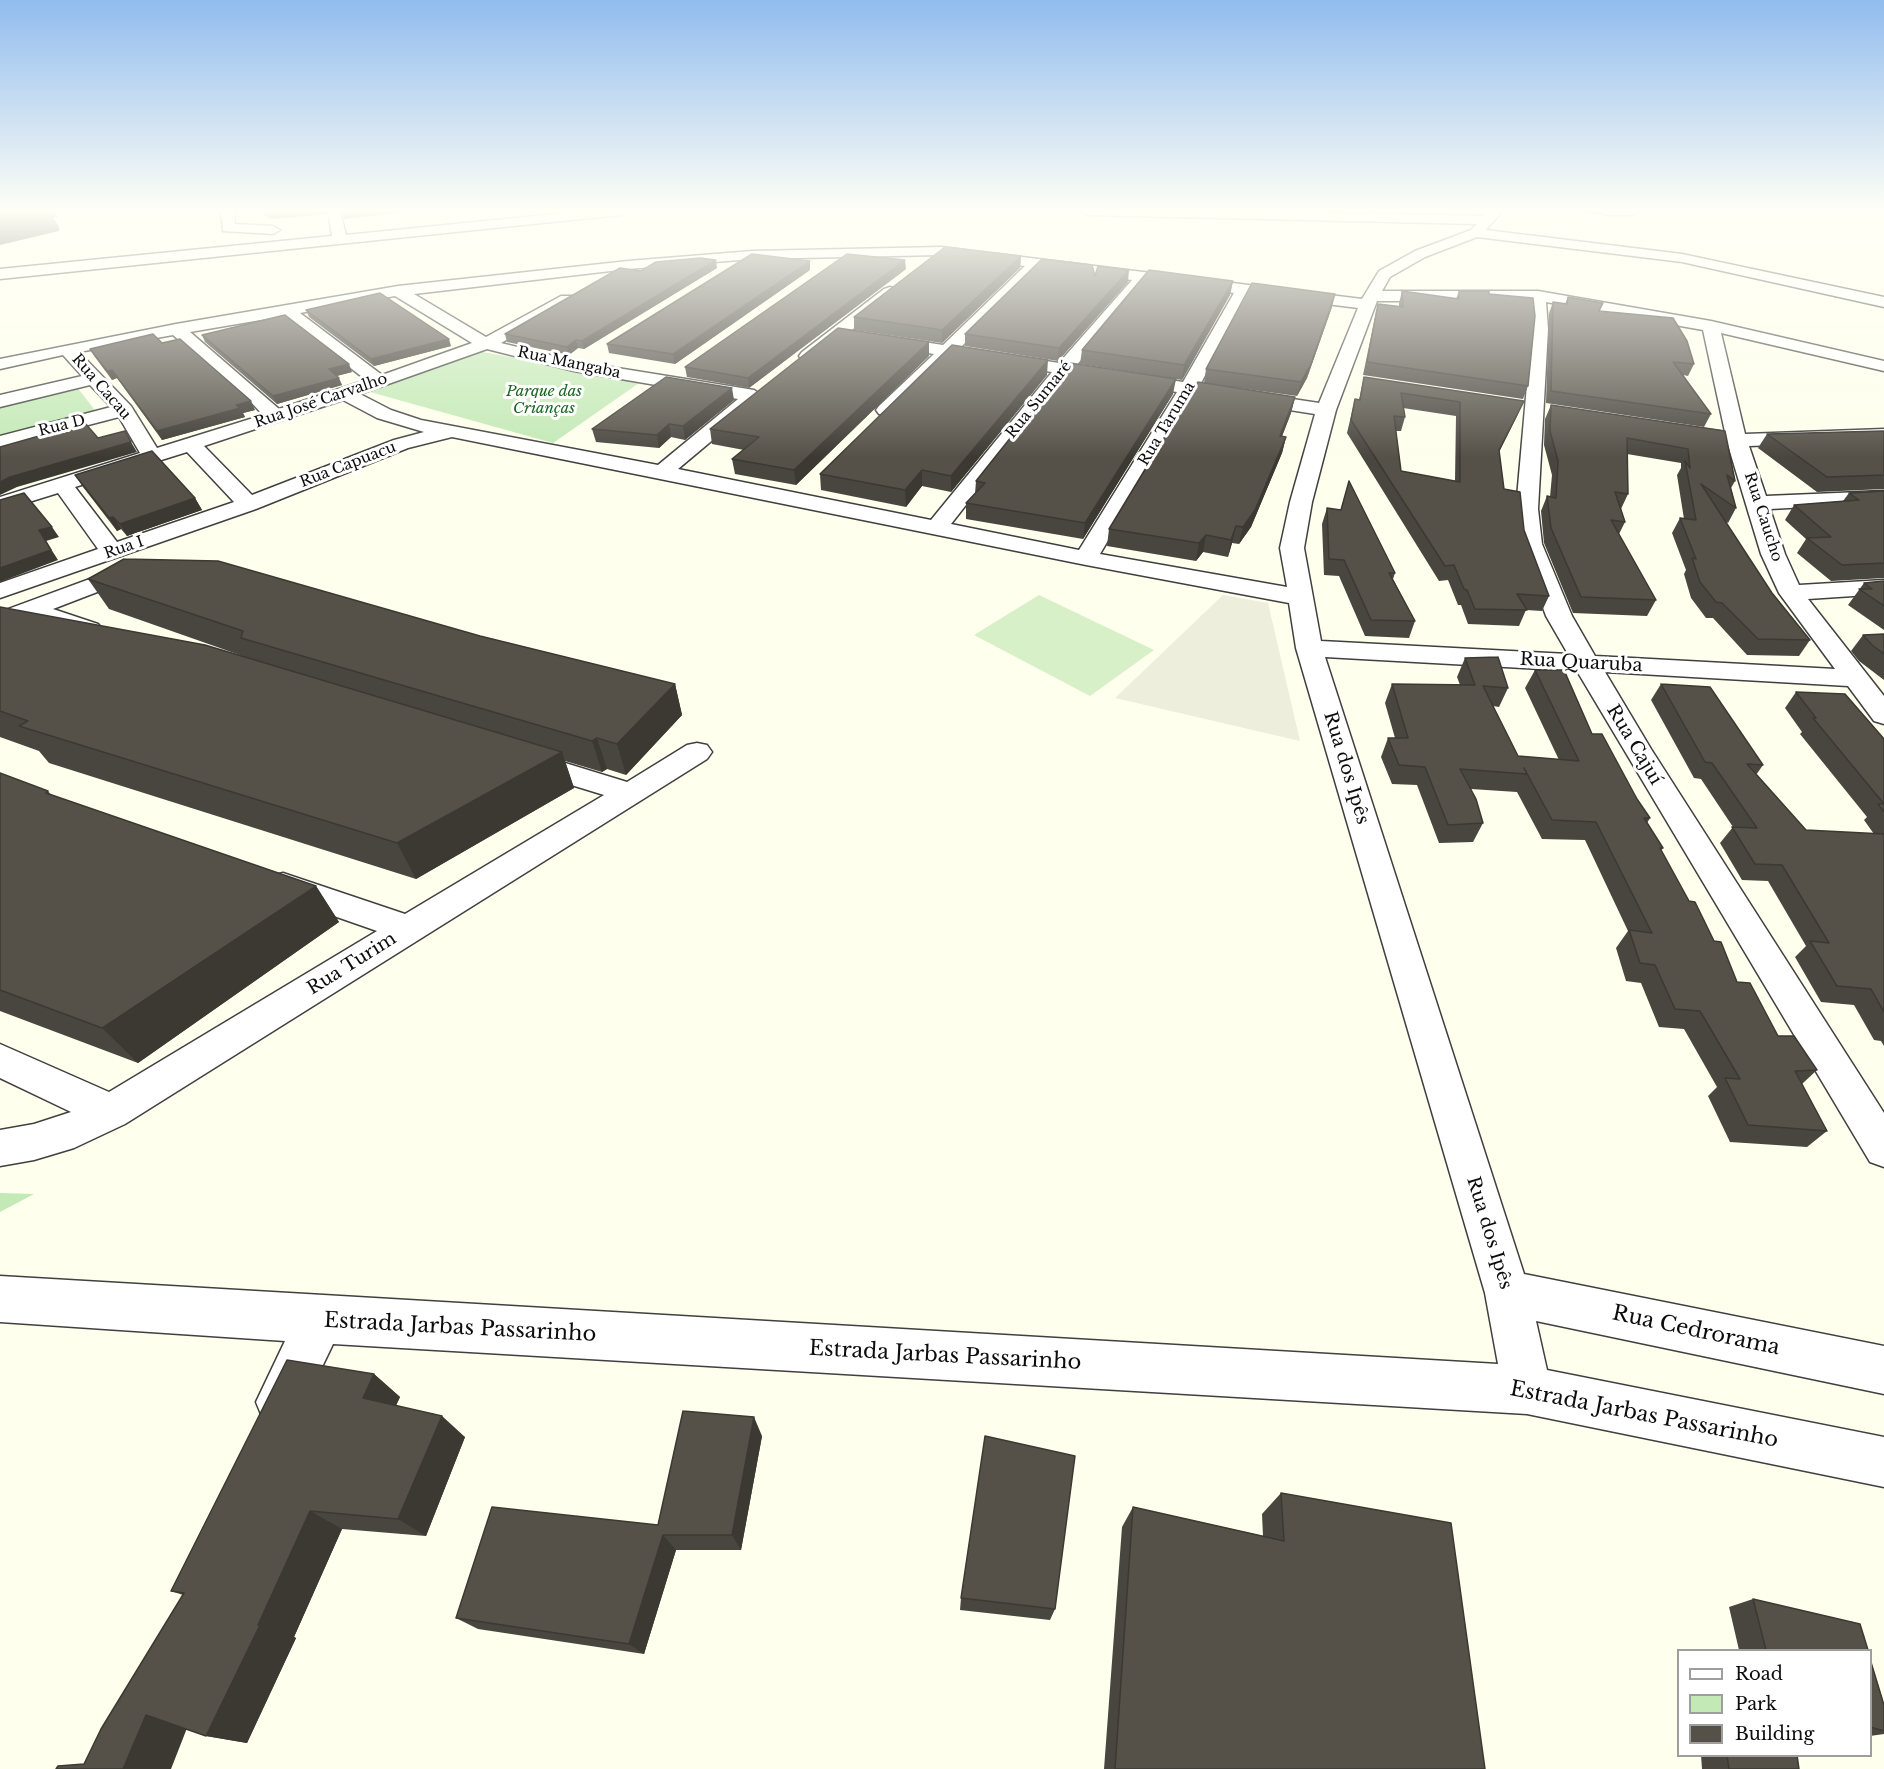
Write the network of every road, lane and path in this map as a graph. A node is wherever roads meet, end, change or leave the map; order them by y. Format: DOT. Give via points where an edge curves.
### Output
graph roads {
  1 [pos="383,294"];
  2 [pos="402,294"];
  3 [pos="577,294"];
  4 [pos="888,294"];
  5 [pos="1005,294"];
  6 [pos="1128,294"];
  7 [pos="1241,294"];
  8 [pos="1302,294"];
  9 [pos="1373,294"];
  10 [pos="1845,294"];
  11 [pos="1538,296"];
  12 [pos="1370,300"];
  13 [pos="1884,302"];
  14 [pos="286,310"];
  15 [pos="1711,326"];
  16 [pos="176,329"];
  17 [pos="837,334"];
  18 [pos="486,344"];
  19 [pos="67,349"];
  20 [pos="945,351"];
  21 [pos="594,354"];
  22 [pos="0,364"];
  23 [pos="574,366"];
  24 [pos="1884,366"];
  25 [pos="684,368"];
  26 [pos="791,368"];
  27 [pos="1063,370"];
  28 [pos="95,378"];
  29 [pos="665,381"];
  30 [pos="380,382"];
  31 [pos="773,382"];
  32 [pos="1189,388"];
  33 [pos="346,394"];
  34 [pos="647,394"];
  35 [pos="754,396"];
  36 [pos="0,401"];
  37 [pos="124,410"];
  38 [pos="1326,410"];
  39 [pos="276,417"];
  40 [pos="871,425"];
  41 [pos="1669,430"];
  42 [pos="450,432"];
  43 [pos="1884,435"];
  44 [pos="582,439"];
  45 [pos="1737,441"];
  46 [pos="0,442"];
  47 [pos="191,444"];
  48 [pos="564,452"];
  49 [pos="152,456"];
  50 [pos="663,471"];
  51 [pos="814,482"];
  52 [pos="62,484"];
  53 [pos="1884,497"];
  54 [pos="798,498"];
  55 [pos="1758,503"];
  56 [pos="0,504"];
  57 [pos="248,504"];
  58 [pos="938,526"];
  59 [pos="240,528"];
  60 [pos="112,552"];
  61 [pos="1086,558"];
  62 [pos="1884,587"];
  63 [pos="0,591"];
  64 [pos="1791,592"];
  65 [pos="1299,597"];
  66 [pos="29,610"];
  67 [pos="0,621"];
  68 [pos="109,634"];
  69 [pos="1309,648"];
  70 [pos="1585,663"];
  71 [pos="1853,678"];
  72 [pos="1881,709"];
  73 [pos="697,752"];
  74 [pos="506,755"];
  75 [pos="630,793"];
  76 [pos="254,874"];
  77 [pos="409,929"];
  78 [pos="0,1059"];
  79 [pos="111,1112"];
  80 [pos="0,1148"];
  81 [pos="1884,1149"];
  82 [pos="1508,1293"];
  83 [pos="0,1299"];
  84 [pos="320,1320"];
  85 [pos="1884,1370"];
  86 [pos="1527,1390"];
  87 [pos="262,1438"];
  88 [pos="1884,1461"];
  1 -- 14 [label="street"];
  2 -- 18 [label="street, Rua Mangaba"];
  3 -- 18 [label="street, Rua José Carvalho"];
  4 -- 17 [label="street"];
  5 -- 20 [label="street"];
  6 -- 27 [label="street, Rua Sumaré"];
  7 -- 32 [label="street, Rua Taruma"];
  8 -- 12 [label="street"];
  9 -- 12 [label="street, Rua dos Ipês"];
  10 -- 13 [label="street"];
  11 -- 12 [label="street"];
  11 -- 15 [label="street"];
  11 -- 70 [label="street, Rua Cajuí" via="1540,329 1527,509 1531,543 1555,606"];
  12 -- 38 [label="street, Rua dos Ipês" via="1351,380"];
  14 -- 16 [label="street"];
  14 -- 30 [label="street"];
  15 -- 24 [label="street"];
  15 -- 45 [label="street, Rua Caucho"];
  16 -- 19 [label="street"];
  16 -- 39 [label="street"];
  17 -- 20 [label="street"];
  17 -- 26 [label="street"];
  18 -- 23 [label="street, Rua Mangaba"];
  18 -- 30 [label="street, Rua José Carvalho"];
  19 -- 22 [label="street"];
  19 -- 28 [label="street, Rua Cacau"];
  20 -- 27 [label="street"];
  20 -- 40 [label="street"];
  21 -- 23 [label="street"];
  23 -- 29 [label="street, Rua Mangaba"];
  25 -- 29 [label="street"];
  27 -- 32 [label="street"];
  27 -- 58 [label="street, Rua Sumaré"];
  28 -- 36 [label="street"];
  28 -- 37 [label="street, Rua Cacau"];
  29 -- 34 [label="street"];
  29 -- 35 [label="street, Rua Mangaba"];
  30 -- 33 [label="street, Rua José Carvalho"];
  31 -- 35 [label="street"];
  32 -- 38 [label="street"];
  32 -- 61 [label="street, Rua Taruma"];
  33 -- 39 [label="street, Rua José Carvalho"];
  33 -- 42 [label="street" via="384,414"];
  35 -- 50 [label="street"];
  37 -- 46 [label="street, Rua D"];
  37 -- 49 [label="street, Rua Cacau"];
  38 -- 65 [label="street, Rua dos Ipês" via="1300,502 1292,548"];
  39 -- 47 [label="street, Rua José Carvalho"];
  41 -- 45 [label="street"];
  42 -- 48 [label="street"];
  42 -- 57 [label="street, Rua Capuacu" via="401,444"];
  43 -- 45 [label="street"];
  44 -- 48 [label="street"];
  45 -- 55 [label="street, Rua Caucho"];
  47 -- 49 [label="street, Rua José Carvalho"];
  47 -- 57 [label="street"];
  48 -- 50 [label="street"];
  49 -- 52 [label="street, Rua José Carvalho"];
  50 -- 54 [label="street"];
  51 -- 54 [label="street"];
  52 -- 56 [label="street, Rua José Carvalho"];
  52 -- 60 [label="street"];
  53 -- 55 [label="street"];
  54 -- 58 [label="street"];
  55 -- 64 [label="street, Rua Caucho" via="1773,554"];
  57 -- 60 [label="street, Rua I"];
  58 -- 61 [label="street"];
  59 -- 66 [label="street"];
  60 -- 63 [label="street, Rua I"];
  61 -- 65 [label="street"];
  62 -- 64 [label="street"];
  64 -- 71 [label="street, Rua Caucho"];
  65 -- 69 [label="street, Rua dos Ipês"];
  66 -- 67 [label="street"];
  66 -- 68 [label="street"];
  69 -- 70 [label="street, Rua Quaruba"];
  69 -- 82 [label="street, Rua dos Ipês"];
  70 -- 71 [label="street, Rua Quaruba"];
  70 -- 81 [label="street, Rua Cajuí"];
  71 -- 72 [label="street, Rua Caucho"];
  73 -- 75 [label="street, Rua Turim"];
  74 -- 75 [label="street"];
  75 -- 77 [label="street, Rua Turim"];
  76 -- 77 [label="street"];
  77 -- 79 [label="street, Rua Turim"];
  78 -- 79 [label="street"];
  79 -- 80 [label="street, Rua Turim" via="74,1130"];
  82 -- 85 [label="street, Rua Cedrorama"];
  82 -- 86 [label="street, Rua dos Ipês"];
  83 -- 84 [label="street, Estrada Jarbas Passarinho"];
  84 -- 86 [label="street, Estrada Jarbas Passarinho"];
  84 -- 87 [label="street"];
  86 -- 88 [label="street, Estrada Jarbas Passarinho"];
}
